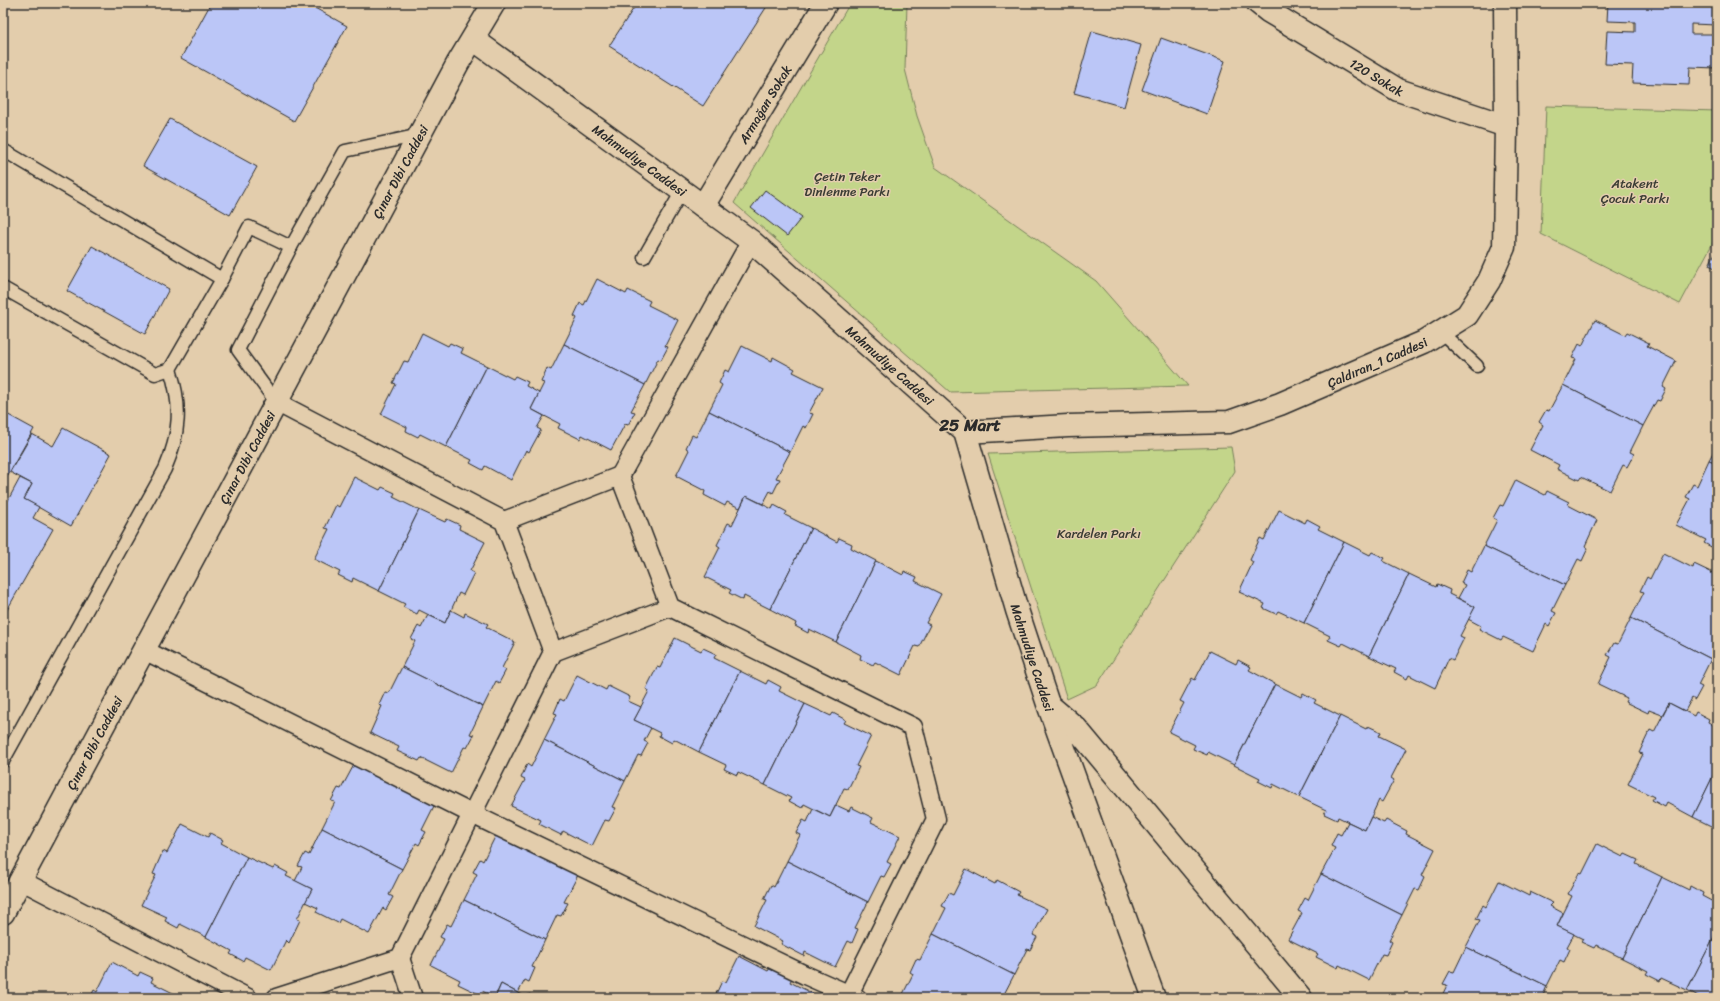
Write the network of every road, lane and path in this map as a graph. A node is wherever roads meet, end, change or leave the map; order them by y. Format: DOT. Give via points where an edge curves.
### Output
graph roads {
  1 [pos="494,3"];
  2 [pos="826,3"];
  3 [pos="1258,3"];
  4 [pos="1505,3"];
  5 [pos="473,39"];
  6 [pos="1506,126"];
  7 [pos="420,135"];
  8 [pos="3,150"];
  9 [pos="682,191"];
  10 [pos="703,206"];
  11 [pos="751,241"];
  12 [pos="291,247"];
  13 [pos="644,256"];
  14 [pos="222,278"];
  15 [pos="3,288"];
  16 [pos="1441,332"];
  17 [pos="1477,366"];
  18 [pos="170,369"];
  19 [pos="276,402"];
  20 [pos="965,432"];
  21 [pos="620,476"];
  22 [pos="504,521"];
  23 [pos="670,607"];
  24 [pos="144,650"];
  25 [pos="553,652"];
  26 [pos="1048,704"];
  27 [pos="3,761"];
  28 [pos="472,814"];
  29 [pos="20,880"];
  30 [pos="3,913"];
  31 [pos="400,958"];
  32 [pos="851,997"];
  33 [pos="248,998"];
  34 [pos="276,998"];
  35 [pos="413,998"];
  36 [pos="1154,998"];
  37 [pos="1301,998"];
  1 -- 5 [label="street, Çınar Dibi Caddesi"];
  2 -- 10 [label="street, Armağan Sokak"];
  3 -- 6 [label="street, 120 Sokak" via="1398,90"];
  4 -- 6 [label="street, Çaldıran_1 Caddesi"];
  5 -- 7 [label="street, Çınar Dibi Caddesi"];
  5 -- 9 [label="street, Mahmudiye Caddesi"];
  6 -- 16 [label="street, Çaldıran_1 Caddesi" via="1504,247 1489,281 1467,315"];
  7 -- 12 [label="lane" via="345,152"];
  7 -- 19 [label="street, Çınar Dibi Caddesi"];
  8 -- 14 [label="lane"];
  9 -- 10 [label="street, Mahmudiye Caddesi"];
  9 -- 13 [label="lane"];
  10 -- 11 [label="street, Mahmudiye Caddesi"];
  11 -- 20 [label="street, Mahmudiye Caddesi"];
  11 -- 21 [label="street"];
  12 -- 14 [label="lane" via="250,227"];
  12 -- 19 [label="lane" via="238,350"];
  14 -- 18 [label="lane"];
  15 -- 18 [label="lane" via="155,374"];
  16 -- 17 [label="lane"];
  16 -- 20 [label="street, Çaldıran_1 Caddesi" via="1424,342 1287,401 1229,422 1068,426"];
  18 -- 27 [label="lane" via="178,409 176,435 165,469"];
  19 -- 22 [label="street"];
  19 -- 24 [label="street, Çınar Dibi Caddesi"];
  20 -- 26 [label="street, Mahmudiye Caddesi" via="1017,610"];
  21 -- 22 [label="street"];
  21 -- 23 [label="street"];
  22 -- 25 [label="street"];
  23 -- 25 [label="street"];
  23 -- 32 [label="street" via="913,727 936,819"];
  24 -- 28 [label="street"];
  24 -- 29 [label="street, Çınar Dibi Caddesi"];
  25 -- 28 [label="street"];
  26 -- 36 [label="street, Mahmudiye Caddesi"];
  26 -- 37 [label="street" via="1076,728"];
  28 -- 31 [label="street"];
  28 -- 32 [label="street"];
  29 -- 30 [label="street, Çınar Dibi Caddesi"];
  29 -- 33 [label="street"];
  31 -- 34 [label="street"];
  31 -- 35 [label="street"];
}
